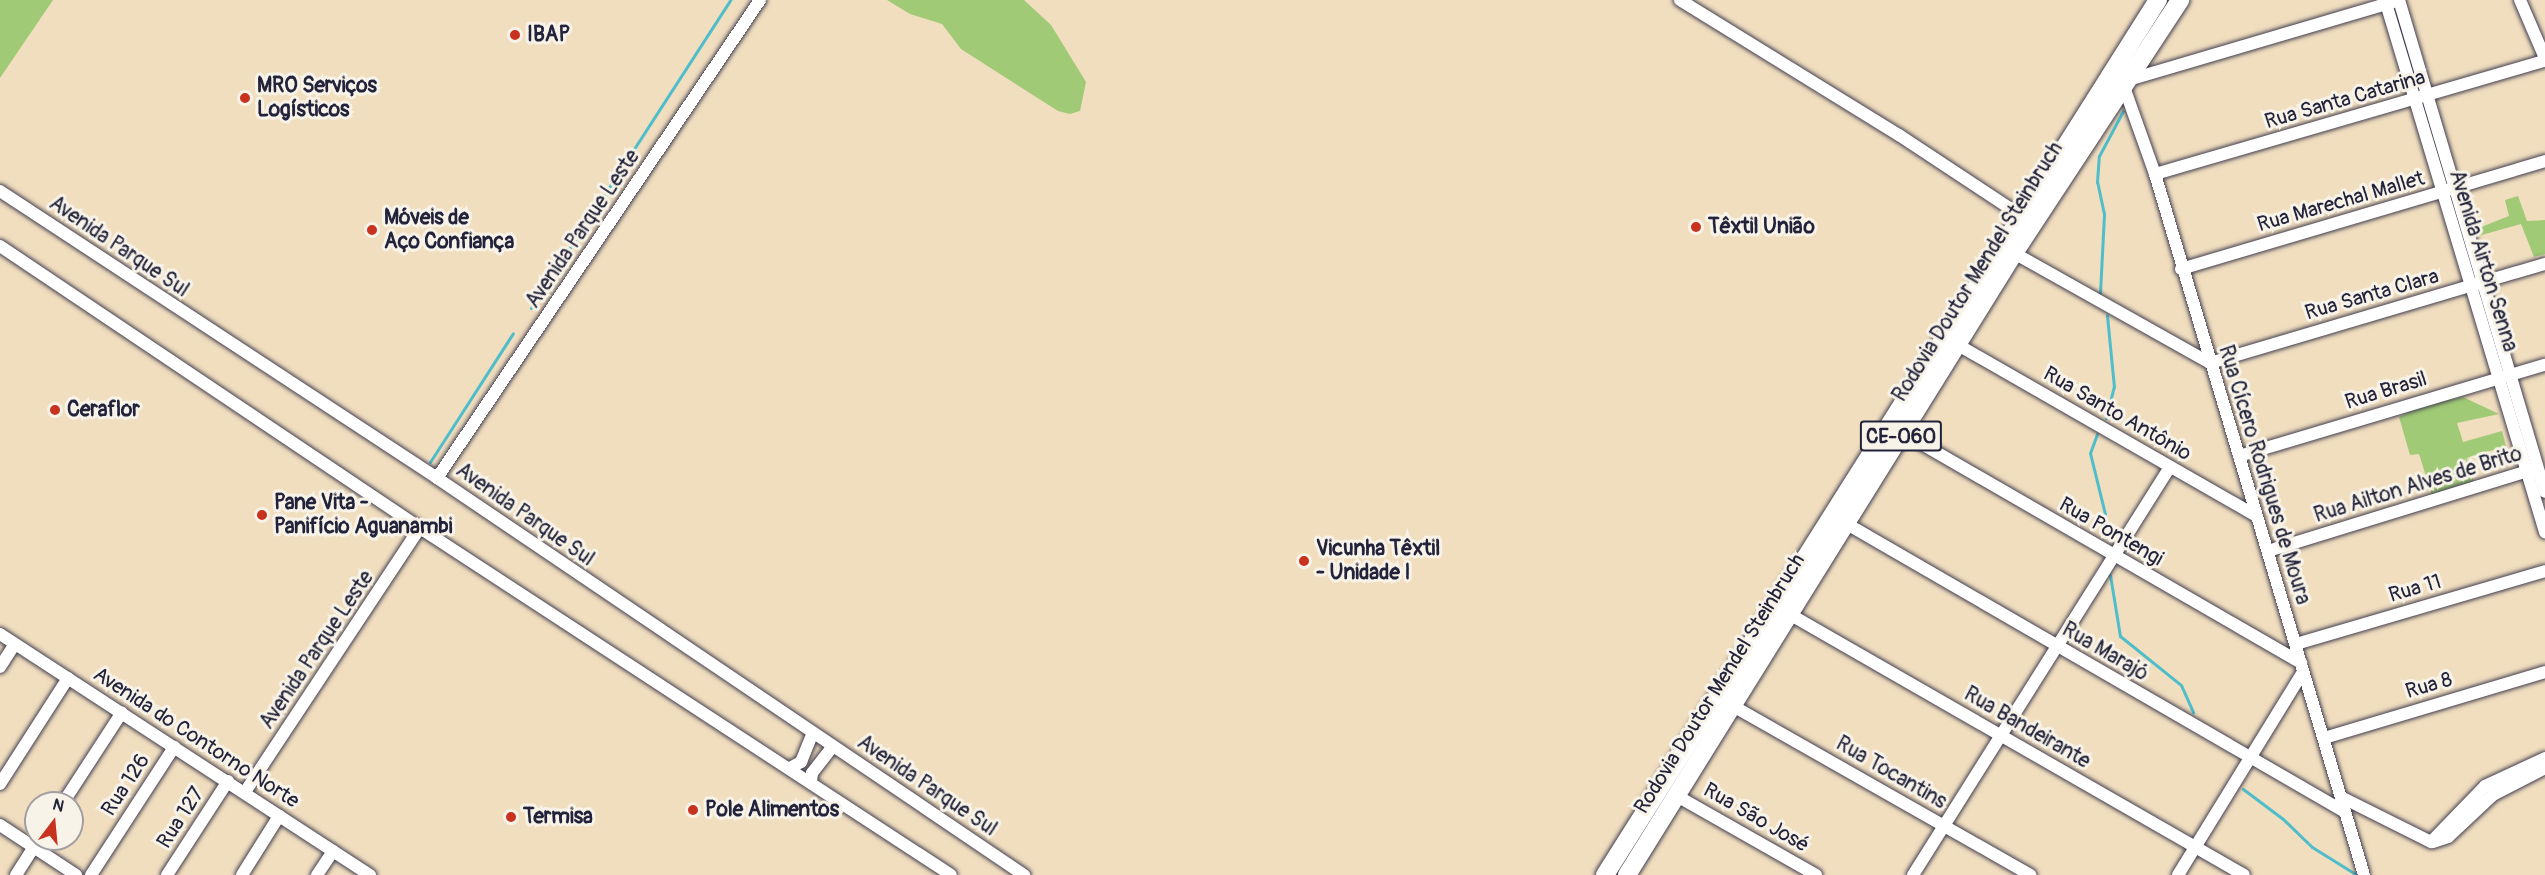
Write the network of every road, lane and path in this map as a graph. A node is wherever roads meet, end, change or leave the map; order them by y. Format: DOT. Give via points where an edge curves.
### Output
graph roads {
  1 [pos="760,0"];
  2 [pos="1680,0"];
  3 [pos="2158,0"];
  4 [pos="2180,0"];
  5 [pos="2399,0"];
  6 [pos="2520,0"];
  7 [pos="2386,2"];
  8 [pos="2545,60"];
  9 [pos="2126,83"];
  10 [pos="2421,98"];
  11 [pos="2545,161"];
  12 [pos="2155,174"];
  13 [pos="2457,189"];
  14 [pos="0,191"];
  15 [pos="2442,193"];
  16 [pos="2019,215"];
  17 [pos="0,246"];
  18 [pos="2014,253"];
  19 [pos="2545,264"];
  20 [pos="2181,270"];
  21 [pos="2484,282"];
  22 [pos="2470,286"];
  23 [pos="1958,345"];
  24 [pos="2210,363"];
  25 [pos="2545,365"];
  26 [pos="2511,375"];
  27 [pos="2498,379"];
  28 [pos="1903,433"];
  29 [pos="2239,456"];
  30 [pos="2170,467"];
  31 [pos="2537,469"];
  32 [pos="436,478"];
  33 [pos="2545,492"];
  34 [pos="2256,516"];
  35 [pos="1846,524"];
  36 [pos="420,528"];
  37 [pos="2545,532"];
  38 [pos="2268,551"];
  39 [pos="2114,556"];
  40 [pos="2545,571"];
  41 [pos="1791,615"];
  42 [pos="0,634"];
  43 [pos="15,644"];
  44 [pos="2296,644"];
  45 [pos="2055,645"];
  46 [pos="0,667"];
  47 [pos="2302,668"];
  48 [pos="2545,672"];
  49 [pos="68,678"];
  50 [pos="1733,706"];
  51 [pos="122,712"];
  52 [pos="813,733"];
  53 [pos="2001,735"];
  54 [pos="2324,738"];
  55 [pos="832,746"];
  56 [pos="174,747"];
  57 [pos="2250,758"];
  58 [pos="2545,758"];
  59 [pos="790,768"];
  60 [pos="2545,768"];
  61 [pos="228,781"];
  62 [pos="811,782"];
  63 [pos="0,784"];
  64 [pos="71,791"];
  65 [pos="245,792"];
  66 [pos="1677,796"];
  67 [pos="2341,797"];
  68 [pos="2345,812"];
  69 [pos="279,816"];
  70 [pos="0,825"];
  71 [pos="1944,826"];
  72 [pos="24,837"];
  73 [pos="2431,842"];
  74 [pos="2195,847"];
  75 [pos="31,851"];
  76 [pos="46,851"];
  77 [pos="333,851"];
  78 [pos="16,875"];
  79 [pos="76,875"];
  80 [pos="91,875"];
  81 [pos="167,875"];
  82 [pos="242,875"];
  83 [pos="317,875"];
  84 [pos="370,875"];
  85 [pos="951,875"];
  86 [pos="1024,875"];
  87 [pos="1605,875"];
  88 [pos="1627,875"];
  89 [pos="1816,875"];
  90 [pos="1913,875"];
  91 [pos="2030,875"];
  92 [pos="2178,875"];
  93 [pos="2244,875"];
  94 [pos="2364,875"];
  1 -- 32 [label="street, Avenida Parque Leste"];
  2 -- 16 [label="street" via="1899,135"];
  3 -- 16 [label="highway, Rodovia Doutor Mendel Steinbruch / CE-060"];
  4 -- 9 [label="highway, Rodovia Doutor Mendel Steinbruch / CE-060"];
  5 -- 7 [label="street"];
  5 -- 10 [label="street, Avenida Airton Senna"];
  6 -- 8 [label="street"];
  7 -- 9 [label="street"];
  7 -- 10 [label="street, Avenida Airton Senna"];
  8 -- 10 [label="street, Rua Santa Catarina"];
  9 -- 12 [label="street, Rua Cícero Rodrigues de Moura"];
  9 -- 18 [label="highway, Rodovia Doutor Mendel Steinbruch / CE-060"];
  10 -- 12 [label="street, Rua Santa Catarina"];
  10 -- 13 [label="street, Avenida Airton Senna"];
  10 -- 15 [label="street, Avenida Airton Senna"];
  11 -- 13 [label="street, Rua Marechal Mallet"];
  12 -- 20 [label="street, Rua Cícero Rodrigues de Moura"];
  13 -- 15 [label="street, Rua Marechal Mallet"];
  13 -- 21 [label="street, Avenida Airton Senna"];
  14 -- 32 [label="street, Avenida Parque Sul"];
  15 -- 20 [label="street, Rua Marechal Mallet"];
  15 -- 22 [label="street, Avenida Airton Senna"];
  16 -- 87 [label="highway, Rodovia Doutor Mendel Steinbruch / CE-060"];
  17 -- 36 [label="street"];
  18 -- 23 [label="highway, Rodovia Doutor Mendel Steinbruch / CE-060"];
  18 -- 24 [label="street"];
  19 -- 21 [label="street, Rua Santa Clara"];
  20 -- 24 [label="street, Rua Cícero Rodrigues de Moura"];
  21 -- 22 [label="street, Rua Santa Clara"];
  21 -- 26 [label="street, Avenida Airton Senna"];
  22 -- 24 [label="street, Rua Santa Clara"];
  22 -- 27 [label="street, Avenida Airton Senna"];
  23 -- 28 [label="highway, Rodovia Doutor Mendel Steinbruch / CE-060"];
  23 -- 30 [label="street, Rua Santo Antônio"];
  24 -- 29 [label="street, Rua Cícero Rodrigues de Moura"];
  25 -- 26 [label="street, Rua Brasil"];
  26 -- 27 [label="street, Rua Brasil"];
  26 -- 31 [label="street, Avenida Airton Senna"];
  27 -- 29 [label="street, Rua Brasil"];
  27 -- 31 [label="street, Avenida Airton Senna"];
  28 -- 35 [label="highway, Rodovia Doutor Mendel Steinbruch / CE-060"];
  28 -- 39 [label="street, Rua Pontengi"];
  29 -- 34 [label="street, Rua Cícero Rodrigues de Moura"];
  30 -- 34 [label="street, Rua Santo Antônio"];
  30 -- 39 [label="street"];
  31 -- 33 [label="street, Avenida Airton Senna"];
  31 -- 37 [label="street, Avenida Airton Senna"];
  31 -- 38 [label="street, Rua Ailton Alves de Brito"];
  32 -- 52 [label="street, Avenida Parque Sul"];
  34 -- 38 [label="street, Rua Cícero Rodrigues de Moura"];
  35 -- 41 [label="highway, Rodovia Doutor Mendel Steinbruch / CE-060"];
  35 -- 45 [label="street, Rua Marajó"];
  36 -- 59 [label="street"];
  36 -- 65 [label="street, Avenida Parque Leste"];
  38 -- 44 [label="street, Rua Cícero Rodrigues de Moura"];
  39 -- 45 [label="street"];
  39 -- 47 [label="street, Rua Pontengi"];
  40 -- 44 [label="street, Rua 11"];
  41 -- 50 [label="highway, Rodovia Doutor Mendel Steinbruch / CE-060"];
  41 -- 53 [label="street, Rua Bandeirante"];
  42 -- 43 [label="street, Avenida do Contorno Norte"];
  43 -- 46 [label="street"];
  43 -- 49 [label="street, Avenida do Contorno Norte"];
  44 -- 47 [label="street, Rua Cícero Rodrigues de Moura"];
  45 -- 53 [label="street"];
  45 -- 57 [label="street, Rua Marajó"];
  47 -- 54 [label="street, Rua Cícero Rodrigues de Moura"];
  47 -- 57 [label="street"];
  48 -- 54 [label="street, Rua 8"];
  49 -- 51 [label="street, Avenida do Contorno Norte"];
  49 -- 63 [label="street"];
  50 -- 66 [label="highway, Rodovia Doutor Mendel Steinbruch / CE-060"];
  50 -- 71 [label="street, Rua Tocantins"];
  51 -- 56 [label="street, Avenida do Contorno Norte"];
  51 -- 64 [label="street"];
  52 -- 55 [label="street, Avenida Parque Sul"];
  52 -- 59 [label="street" via="801,762"];
  53 -- 71 [label="street"];
  53 -- 74 [label="street, Rua Bandeirante"];
  54 -- 67 [label="street, Rua Cícero Rodrigues de Moura"];
  55 -- 62 [label="street" via="812,773"];
  55 -- 86 [label="street, Avenida Parque Sul"];
  56 -- 61 [label="street, Avenida do Contorno Norte"];
  56 -- 80 [label="street, Rua 126"];
  57 -- 68 [label="street, Rua Marajó"];
  57 -- 74 [label="street"];
  58 -- 73 [label="street" via="2485,786"];
  59 -- 62 [label="street"];
  60 -- 73 [label="street" via="2493,795 2448,837"];
  61 -- 65 [label="street, Avenida do Contorno Norte"];
  61 -- 81 [label="street, Rua 127"];
  62 -- 85 [label="street"];
  65 -- 69 [label="street, Avenida do Contorno Norte"];
  66 -- 88 [label="highway, Rodovia Doutor Mendel Steinbruch / CE-060"];
  66 -- 89 [label="street, Rua São José"];
  67 -- 68 [label="street, Rua Cícero Rodrigues de Moura"];
  67 -- 73 [label="street"];
  68 -- 94 [label="street, Rua Cícero Rodrigues de Moura"];
  69 -- 77 [label="street, Avenida do Contorno Norte"];
  69 -- 82 [label="street"];
  70 -- 72 [label="street"];
  71 -- 90 [label="street"];
  71 -- 91 [label="street, Rua Tocantins"];
  74 -- 92 [label="street"];
  74 -- 93 [label="street, Rua Bandeirante"];
  75 -- 78 [label="street"];
  76 -- 79 [label="street"];
  77 -- 83 [label="street"];
  77 -- 84 [label="street, Avenida do Contorno Norte"];
}
